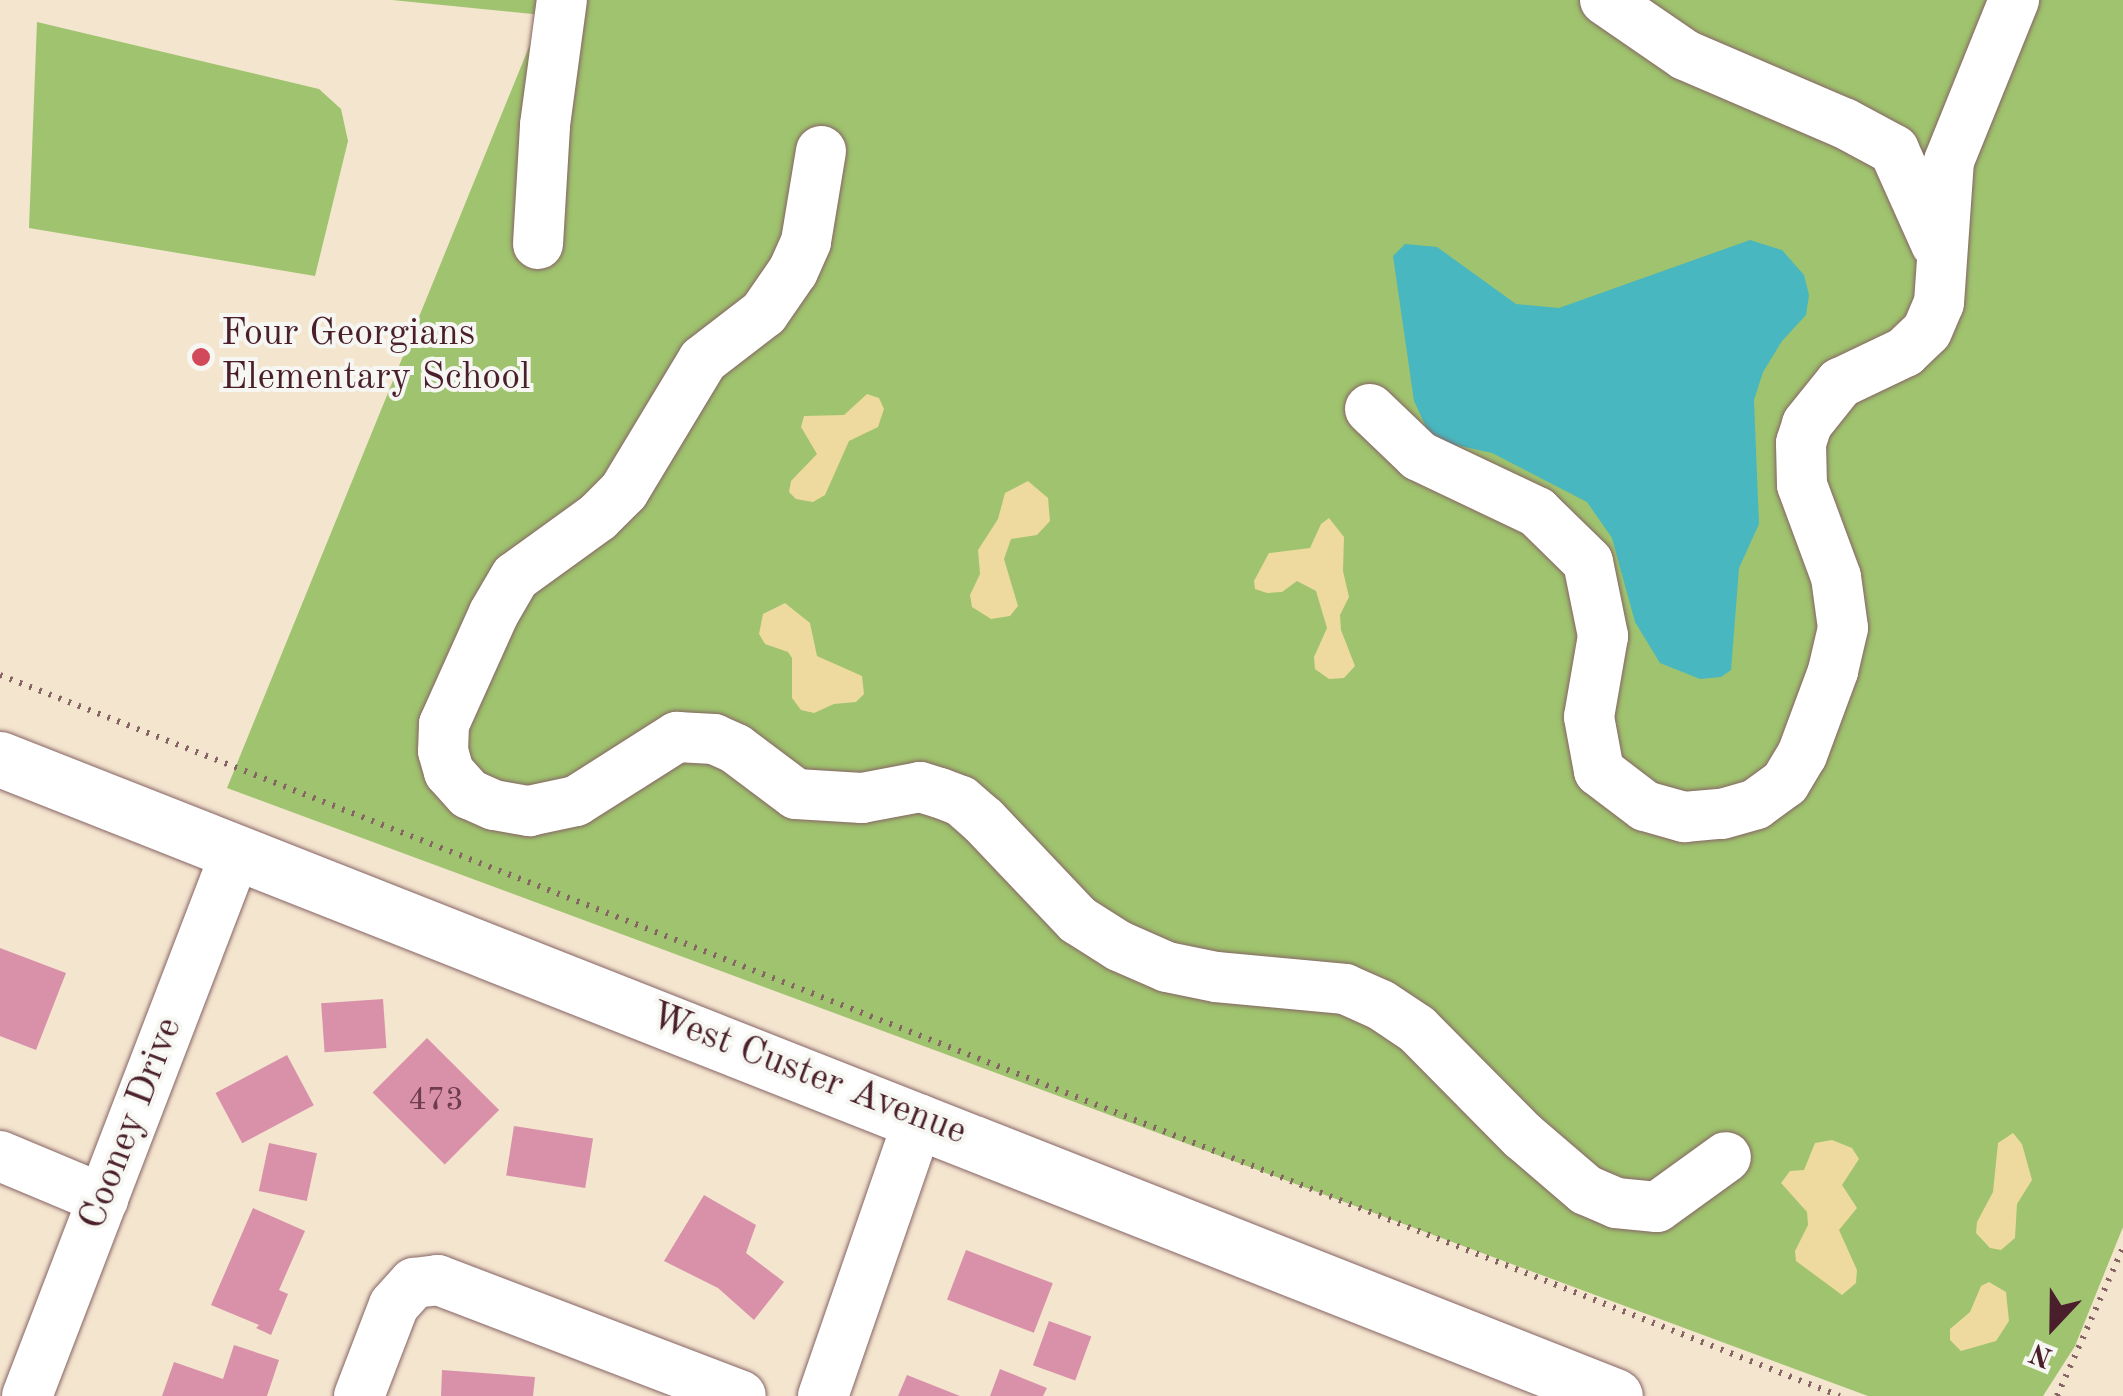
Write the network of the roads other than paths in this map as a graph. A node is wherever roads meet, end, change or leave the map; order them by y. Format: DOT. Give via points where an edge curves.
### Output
graph roads {
  1 [pos="562,0"];
  2 [pos="1605,0"];
  3 [pos="2014,0"];
  4 [pos="821,151"];
  5 [pos="538,244"];
  6 [pos="1942,268"];
  7 [pos="1370,410"];
  8 [pos="0,759"];
  9 [pos="236,852"];
  10 [pos="919,1118"];
  11 [pos="0,1156"];
  12 [pos="1726,1157"];
  13 [pos="103,1199"];
  14 [pos="28,1396"];
  15 [pos="359,1396"];
  16 [pos="741,1396"];
  17 [pos="823,1396"];
  18 [pos="1615,1396"];
  1 -- 5 [label="street"];
  2 -- 6 [label="street" via="1685,55 1894,150"];
  3 -- 6 [label="street" via="1948,161"];
  4 -- 12 [label="street" via="806,242 764,313 703,360 624,491 598,518 515,577 444,724 449,772 469,794 530,811 576,801 677,737 725,744 796,794 862,798 920,787 940,793 961,801 1078,920 1119,946 1167,967 1345,989 1380,1004 1417,1029 1586,1190 1616,1203 1657,1207"];
  6 -- 7 [label="street" via="1928,332 1904,352 1840,383 1807,424 1802,485 1836,576 1842,628 1816,722 1784,783 1756,804 1722,814 1684,817 1645,806 1600,771 1590,716 1603,636 1600,606 1588,562 1565,535 1537,512 1419,456"];
  8 -- 9 [label="main road, West Custer Avenue"];
  9 -- 10 [label="main road, West Custer Avenue"];
  9 -- 13 [label="street, Cooney Drive"];
  10 -- 17 [label="street"];
  10 -- 18 [label="main road, West Custer Avenue"];
  11 -- 13 [label="street"];
  13 -- 14 [label="street, Cooney Drive"];
  15 -- 16 [label="street" via="394,1305 414,1283 438,1280"];
}
